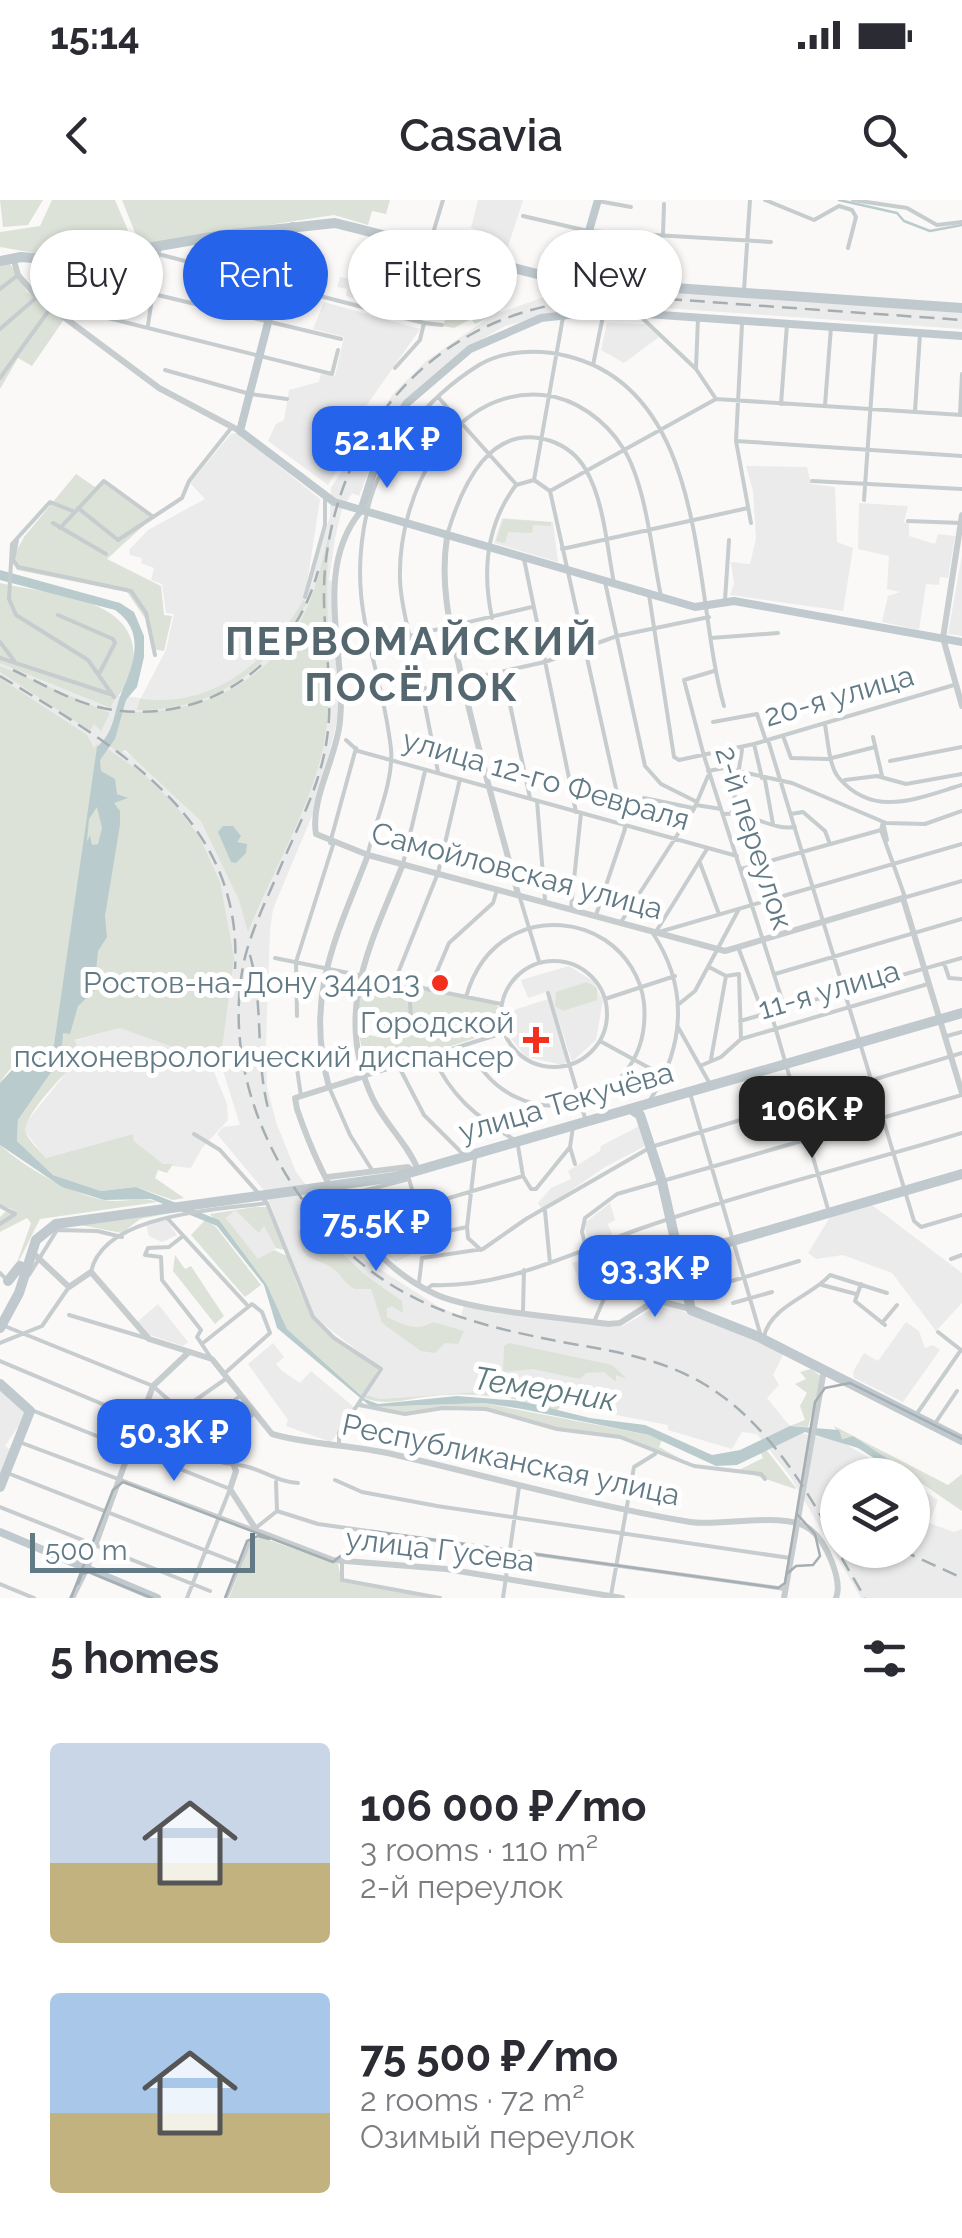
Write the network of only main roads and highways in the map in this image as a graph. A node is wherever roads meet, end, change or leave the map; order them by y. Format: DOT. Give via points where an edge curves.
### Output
graph roads {
  1 [pos="598,200"];
  2 [pos="293,226"];
  3 [pos="588,230"];
  4 [pos="0,261"];
  5 [pos="537,273"];
  6 [pos="682,289"];
  7 [pos="962,308"];
  8 [pos="962,336"];
  9 [pos="364,512"];
  10 [pos="962,642"];
  11 [pos="962,1014"];
  12 [pos="641,1108"];
  13 [pos="962,1174"];
  14 [pos="55,1224"];
  15 [pos="681,1256"];
  16 [pos="22,1278"];
  17 [pos="3,1279"];
  18 [pos="1,1327"];
  19 [pos="0,1384"];
  20 [pos="960,1438"];
  21 [pos="0,1486"];
  22 [pos="0,1532"];
  23 [pos="157,1598"];
  1 -- 3 [label="main road"];
  2 -- 4 [label="main road" via="72,261"];
  2 -- 5 [label="main road" via="335,223"];
  2 -- 9 [label="main road" via="236,429 324,497"];
  6 -- 7 [label="main road"];
  8 -- 9 [label="main road" via="564,312 485,340 432,378 385,435"];
  9 -- 10 [label="main road" via="708,612 724,602 768,606"];
  11 -- 12 [label="main road, улица Текучёва"];
  12 -- 14 [label="main road, улица Текучёва" via="414,1171"];
  12 -- 15 [label="main road"];
  13 -- 15 [label="main road"];
  14 -- 16 [label="main road" via="42,1230"];
  14 -- 16 [label="main road" via="38,1226"];
  15 -- 20 [label="main road" via="691,1310"];
  16 -- 17 [label="main road"];
  16 -- 18 [label="main road"];
  19 -- 21 [label="main road" via="30,1408"];
  22 -- 23 [label="main road"];
}
